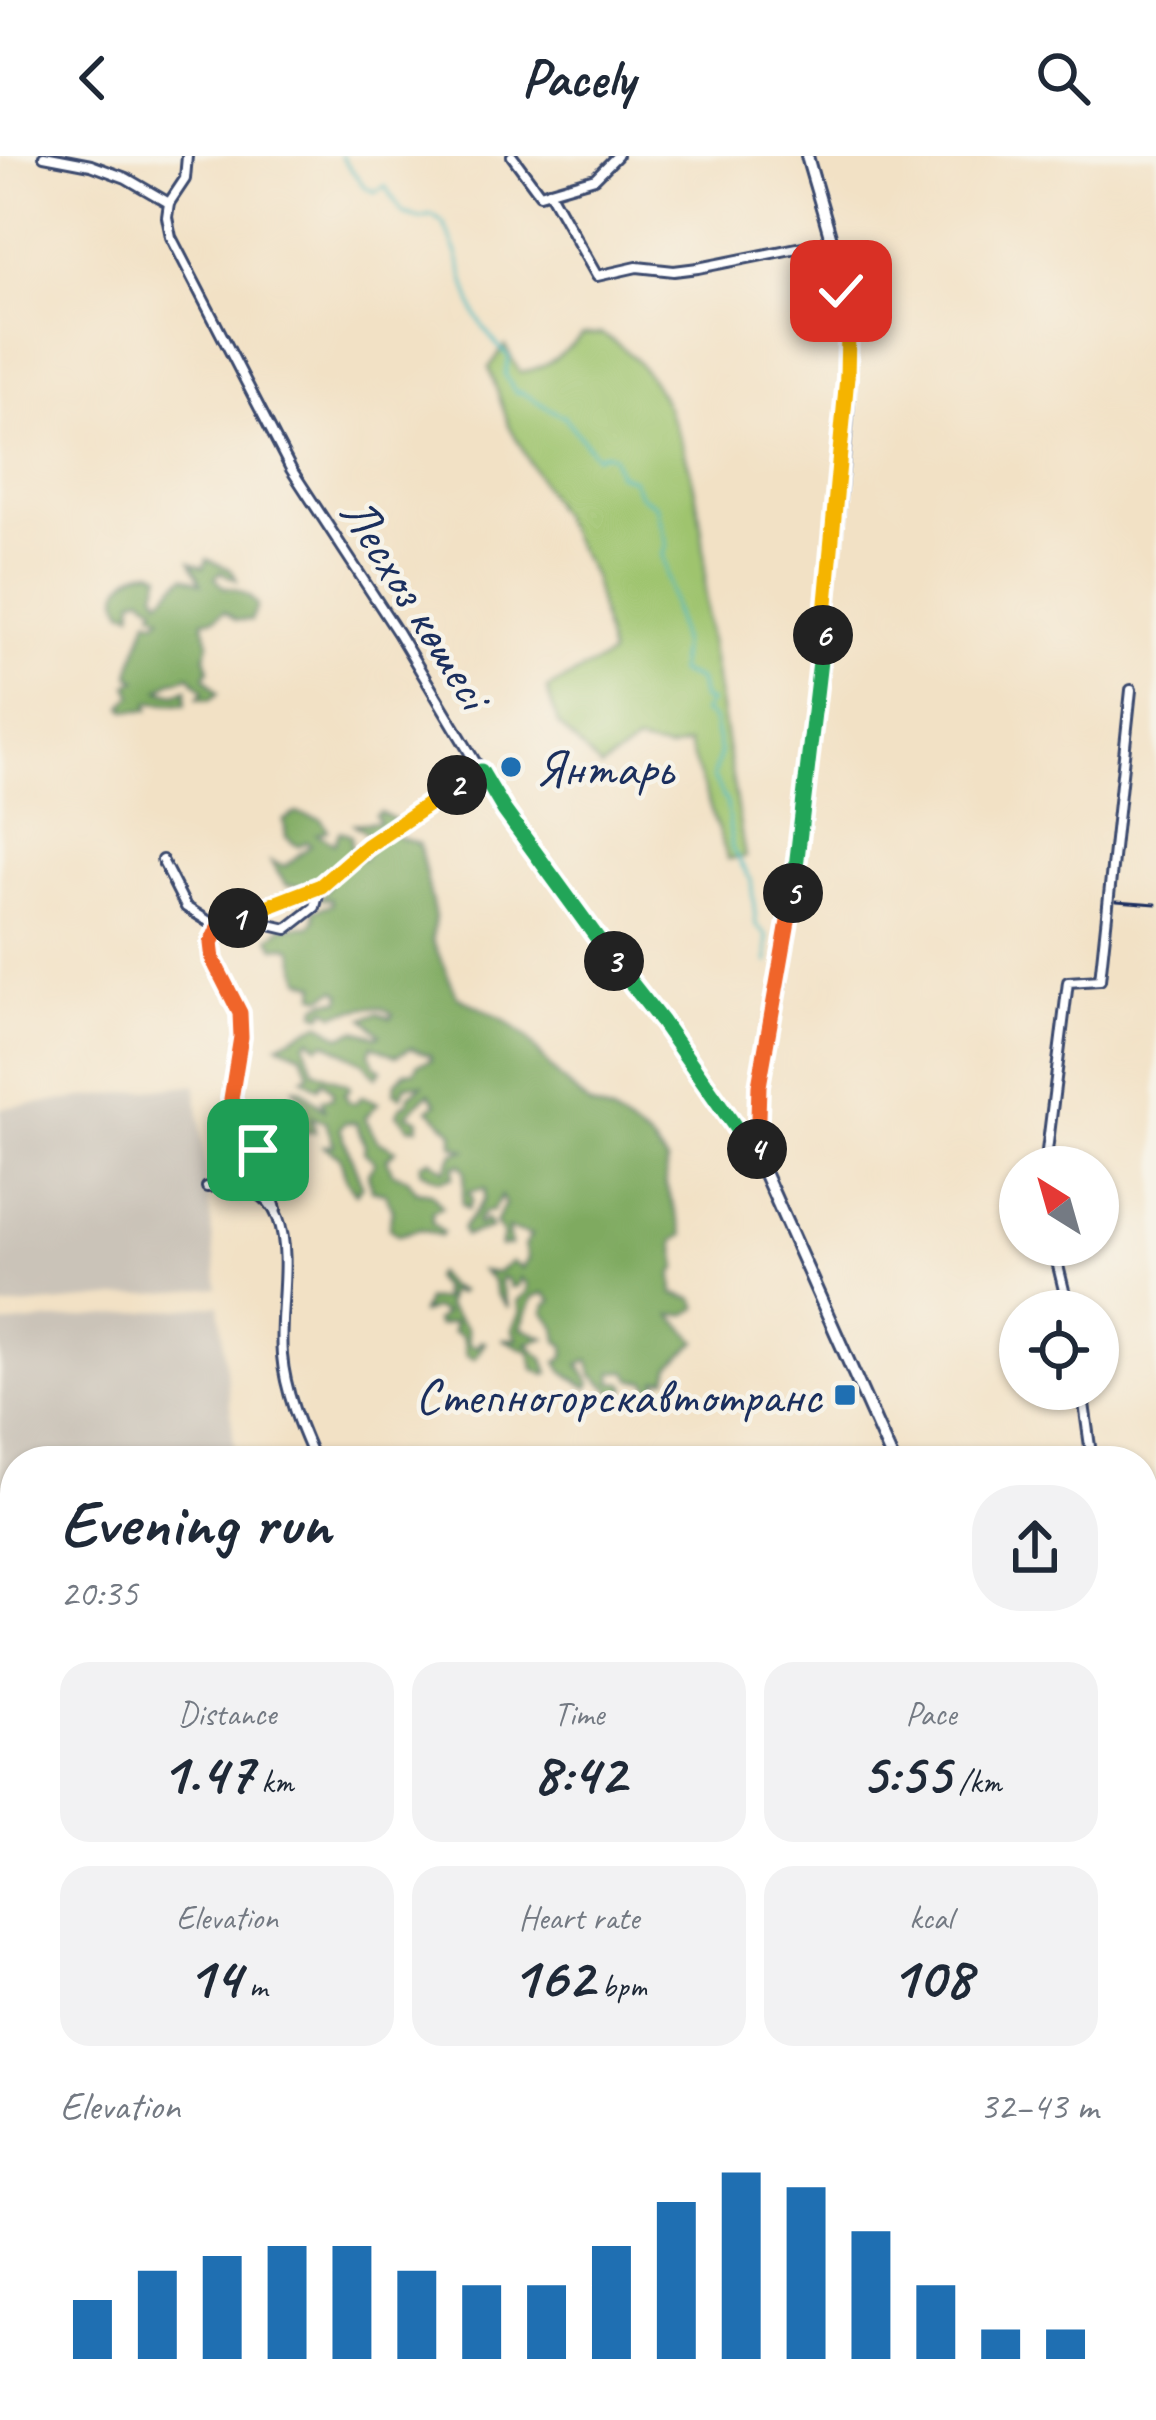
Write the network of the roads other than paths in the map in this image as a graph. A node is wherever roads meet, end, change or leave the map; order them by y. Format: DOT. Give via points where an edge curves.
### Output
graph roads {
  1 [pos="44,156"];
  2 [pos="187,156"];
  3 [pos="512,156"];
  4 [pos="617,156"];
  5 [pos="807,156"];
  6 [pos="549,191"];
  7 [pos="169,203"];
  8 [pos="842,298"];
  9 [pos="1131,690"];
  10 [pos="481,771"];
  11 [pos="162,860"];
  12 [pos="321,886"];
  13 [pos="238,918"];
  14 [pos="218,928"];
  15 [pos="1048,1146"];
  16 [pos="759,1161"];
  17 [pos="208,1187"];
  18 [pos="276,1209"];
  19 [pos="1085,1410"];
  20 [pos="308,1446"];
  21 [pos="886,1446"];
  22 [pos="1090,1446"];
  1 -- 7 [label="street" via="126,178"];
  2 -- 7 [label="street"];
  3 -- 6 [label="street" via="540,194"];
  4 -- 6 [label="street" via="595,178"];
  5 -- 8 [label="street"];
  6 -- 8 [label="street" via="598,276 698,268 807,246 820,256 828,289"];
  7 -- 10 [label="street, Лесхоз көшесі" via="171,237 291,469"];
  8 -- 16 [label="street" via="843,452 789,931 759,1086"];
  9 -- 15 [label="street" via="1100,980 1068,982"];
  10 -- 12 [label="street"];
  10 -- 16 [label="street, Лесхоз көшесі"];
  11 -- 14 [label="street" via="186,907"];
  12 -- 13 [label="street"];
  12 -- 13 [label="street" via="315,907 287,929"];
  13 -- 14 [label="street"];
  14 -- 18 [label="street" via="213,960 240,1013 231,1099"];
  16 -- 21 [label="street"];
  17 -- 18 [label="street" via="244,1187"];
  18 -- 20 [label="street" via="284,1236 284,1373"];
  19 -- 22 [label="street"];
}
